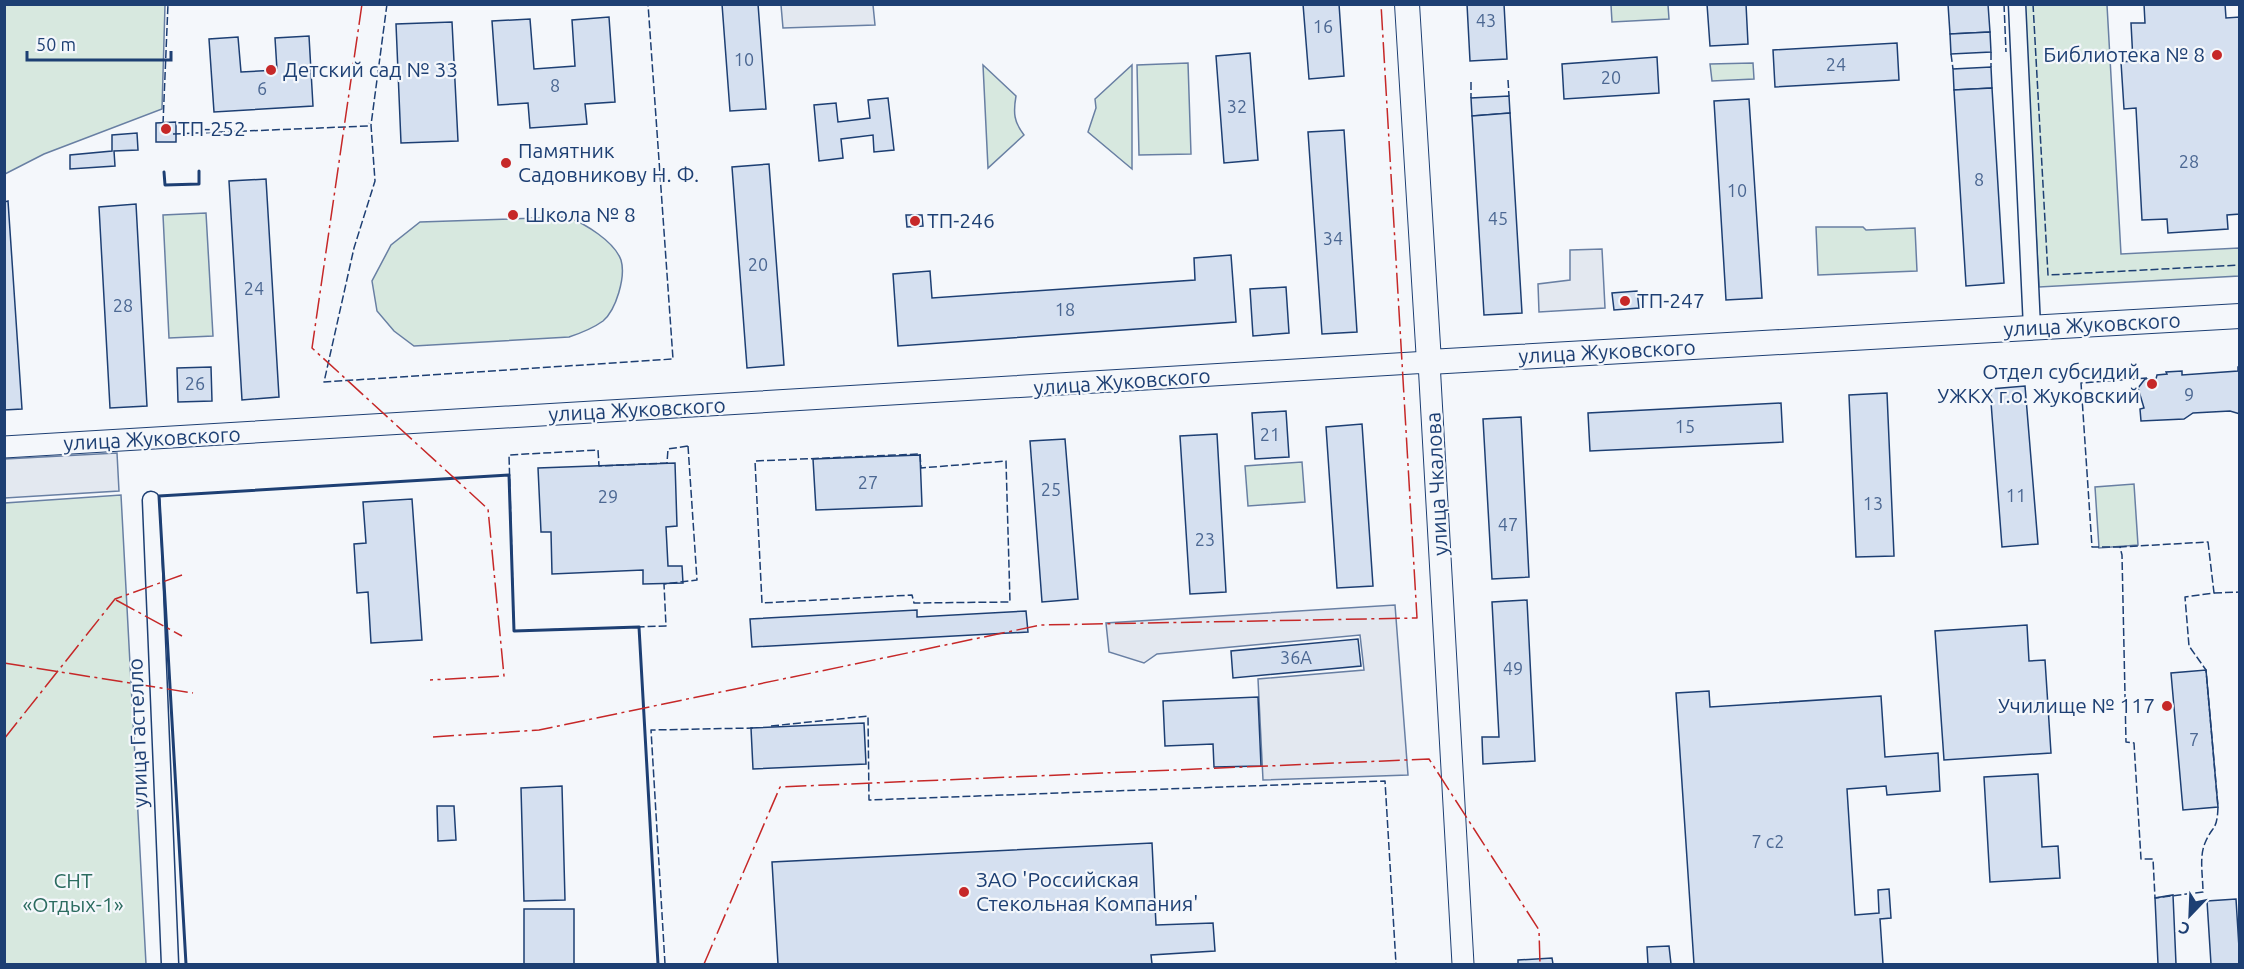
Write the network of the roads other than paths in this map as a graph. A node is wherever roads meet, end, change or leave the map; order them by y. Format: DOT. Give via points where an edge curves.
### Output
graph roads {
  1 [pos="1407,4"];
  2 [pos="2017,4"];
  3 [pos="2240,316"];
  4 [pos="2032,328"];
  5 [pos="1429,362"];
  6 [pos="4,447"];
  7 [pos="151,500"];
  8 [pos="170,964"];
  9 [pos="1463,964"];
  1 -- 5 [label="main road, улица Чкалова"];
  2 -- 4 [label="street"];
  3 -- 4 [label="main road, улица Жуковского"];
  4 -- 5 [label="main road, улица Жуковского"];
  5 -- 6 [label="street, улица Жуковского"];
  5 -- 9 [label="street, улица Чкалова"];
  7 -- 8 [label="street, улица Гастелло"];
}
